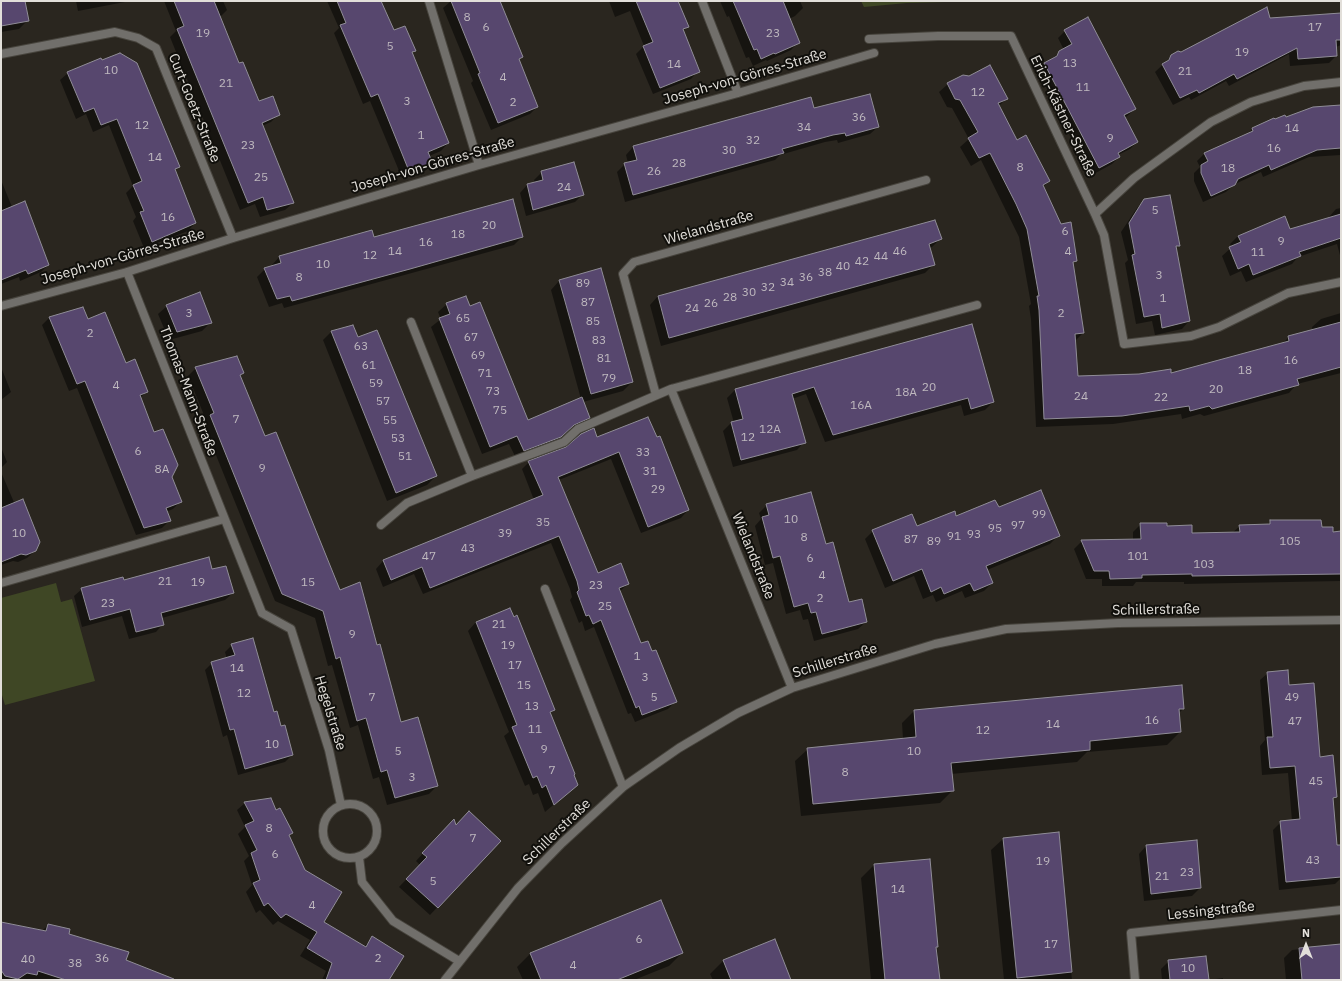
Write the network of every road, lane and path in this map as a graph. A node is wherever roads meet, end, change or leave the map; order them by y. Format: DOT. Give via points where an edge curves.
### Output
graph roads {
  1 [pos="429,1"];
  2 [pos="702,1"];
  3 [pos="869,39"];
  4 [pos="874,53"];
  5 [pos="1,54"];
  6 [pos="1341,82"];
  7 [pos="738,93"];
  8 [pos="479,165"];
  9 [pos="926,180"];
  10 [pos="1095,214"];
  11 [pos="232,238"];
  12 [pos="127,272"];
  13 [pos="1341,282"];
  14 [pos="977,305"];
  15 [pos="1,306"];
  16 [pos="411,322"];
  17 [pos="671,389"];
  18 [pos="656,395"];
  19 [pos="472,476"];
  20 [pos="224,519"];
  21 [pos="381,526"];
  22 [pos="1,583"];
  23 [pos="545,588"];
  24 [pos="1341,620"];
  25 [pos="291,629"];
  26 [pos="792,688"];
  27 [pos="623,787"];
  28 [pos="341,805"];
  29 [pos="359,857"];
  30 [pos="1341,910"];
  31 [pos="459,962"];
  32 [pos="445,980"];
  33 [pos="1135,980"];
  1 -- 8 [label="street"];
  2 -- 7 [label="street"];
  3 -- 10 [label="street, Erich-Kästner-Straße" via="1011,36"];
  4 -- 7 [label="street, Joseph-von-Görres-Straße"];
  5 -- 11 [label="street, Curt-Goetz-Straße" via="115,32 138,38 156,48"];
  6 -- 10 [label="street" via="1304,86 1251,102 1211,122 1134,178"];
  7 -- 8 [label="street, Joseph-von-Görres-Straße"];
  8 -- 11 [label="street, Joseph-von-Görres-Straße"];
  9 -- 18 [label="street, Wielandstraße" via="634,262 623,274"];
  10 -- 13 [label="street, Erich-Kästner-Straße" via="1104,235 1124,344 1191,336 1219,327 1288,293"];
  11 -- 12 [label="street, Joseph-von-Görres-Straße"];
  12 -- 15 [label="street, Joseph-von-Görres-Straße"];
  12 -- 20 [label="street, Thomas-Mann-Straße"];
  14 -- 17 [label="street"];
  16 -- 19 [label="street"];
  17 -- 18 [label="street"];
  17 -- 26 [label="street, Wielandstraße"];
  18 -- 19 [label="street" via="578,429 564,442"];
  19 -- 21 [label="street" via="407,503"];
  20 -- 22 [label="street"];
  20 -- 25 [label="street, Thomas-Mann-Straße" via="262,613"];
  23 -- 27 [label="street"];
  24 -- 26 [label="street, Schillerstraße" via="1118,623 1006,628 935,644"];
  25 -- 28 [label="street, Hegelstraße" via="329,750"];
  26 -- 27 [label="street, Schillerstraße" via="738,713 679,748"];
  27 -- 31 [label="street, Schillerstraße" via="518,888"];
  28 -- 29 [label="street" via="360,805 374,818 377,827 376,841"];
  28 -- 29 [label="street" via="326,816 323,825 326,844 340,857"];
  29 -- 31 [label="street" via="362,882 393,922"];
  30 -- 33 [label="street, Lessingstraße" via="1131,933"];
  31 -- 32 [label="street, Schillerstraße"];
}
